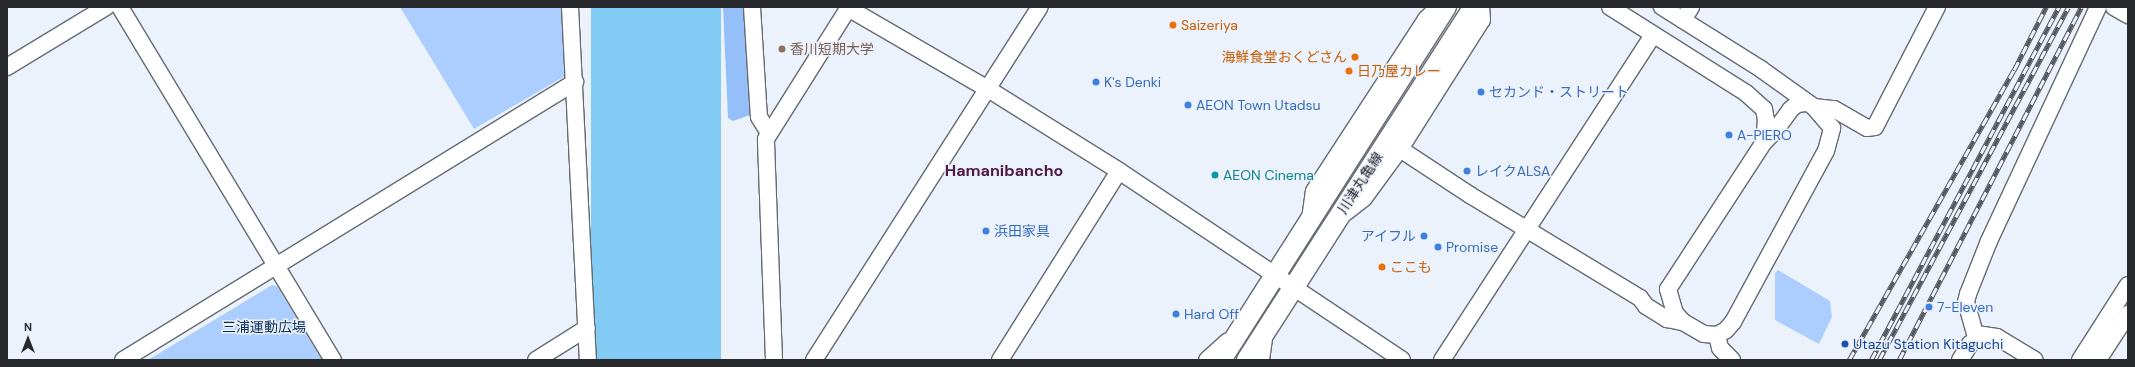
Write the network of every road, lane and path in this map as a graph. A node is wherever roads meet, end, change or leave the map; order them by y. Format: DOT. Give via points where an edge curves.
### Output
graph roads {
  1 [pos="106,7"];
  2 [pos="120,7"];
  3 [pos="570,7"];
  4 [pos="752,7"];
  5 [pos="849,7"];
  6 [pos="1040,7"];
  7 [pos="1439,7"];
  8 [pos="1446,7"];
  9 [pos="1474,7"];
  10 [pos="1481,7"];
  11 [pos="1610,7"];
  12 [pos="1662,7"];
  13 [pos="1937,7"];
  14 [pos="2098,7"];
  15 [pos="2114,7"];
  16 [pos="1687,13"];
  17 [pos="2128,15"];
  18 [pos="1653,35"];
  19 [pos="7,67"];
  20 [pos="575,82"];
  21 [pos="988,89"];
  22 [pos="1810,105"];
  23 [pos="769,133"];
  24 [pos="1764,142"];
  25 [pos="1400,149"];
  26 [pos="1119,171"];
  27 [pos="1335,220"];
  28 [pos="1310,221"];
  29 [pos="1527,229"];
  30 [pos="277,266"];
  31 [pos="1275,275"];
  32 [pos="2128,285"];
  33 [pos="1293,288"];
  34 [pos="1668,289"];
  35 [pos="1640,298"];
  36 [pos="2128,314"];
  37 [pos="1683,322"];
  38 [pos="587,328"];
  39 [pos="1240,330"];
  40 [pos="1265,332"];
  41 [pos="1718,335"];
  42 [pos="1976,338"];
  43 [pos="123,360"];
  44 [pos="333,360"];
  45 [pos="536,360"];
  46 [pos="588,360"];
  47 [pos="774,360"];
  48 [pos="814,360"];
  49 [pos="1000,360"];
  50 [pos="1207,360"];
  51 [pos="1221,360"];
  52 [pos="1247,360"];
  53 [pos="1260,360"];
  54 [pos="1402,360"];
  55 [pos="1442,360"];
  56 [pos="1732,360"];
  57 [pos="1960,360"];
  58 [pos="2035,360"];
  59 [pos="2080,360"];
  60 [pos="2098,360"];
  1 -- 19 [label="street"];
  2 -- 30 [label="street"];
  3 -- 20 [label="street"];
  4 -- 23 [label="street" via="759,117"];
  5 -- 21 [label="street"];
  5 -- 23 [label="street"];
  6 -- 21 [label="street"];
  7 -- 28 [label="street" via="1426,19 1314,190"];
  8 -- 28 [label="main road, 川津丸亀線"];
  9 -- 27 [label="main road, 川津丸亀線"];
  10 -- 25 [label="street" via="1482,20"];
  11 -- 18 [label="street"];
  12 -- 16 [label="street"];
  13 -- 22 [label="street" via="1875,127 1866,128 1834,109"];
  14 -- 42 [label="street" via="1992,234 1968,294 1966,302"];
  15 -- 17 [label="street"];
  16 -- 22 [label="street"];
  18 -- 24 [label="street" via="1756,101 1764,109"];
  18 -- 29 [label="street"];
  20 -- 30 [label="street"];
  20 -- 38 [label="street"];
  21 -- 26 [label="street"];
  21 -- 48 [label="street"];
  22 -- 24 [label="street" via="1797,104"];
  22 -- 41 [label="street" via="1832,128 1826,151 1733,322"];
  23 -- 47 [label="street" via="765,146"];
  24 -- 34 [label="street"];
  25 -- 27 [label="street" via="1364,198"];
  25 -- 29 [label="street"];
  26 -- 31 [label="street"];
  26 -- 49 [label="street"];
  27 -- 33 [label="main road, 川津丸亀線"];
  28 -- 31 [label="main road, 川津丸亀線"];
  29 -- 35 [label="street"];
  29 -- 55 [label="street"];
  30 -- 43 [label="street"];
  30 -- 44 [label="street"];
  31 -- 33 [label="street"];
  31 -- 39 [label="main road, 川津丸亀線"];
  32 -- 59 [label="street"];
  33 -- 40 [label="main road, 川津丸亀線"];
  33 -- 54 [label="street"];
  34 -- 35 [label="street"];
  34 -- 37 [label="street" via="1675,313"];
  35 -- 37 [label="street" via="1646,306 1667,319"];
  36 -- 60 [label="street"];
  37 -- 41 [label="street" via="1704,334"];
  38 -- 45 [label="street"];
  38 -- 46 [label="street"];
  39 -- 50 [label="street"];
  39 -- 51 [label="main road, 川津丸亀線"];
  40 -- 52 [label="main road, 川津丸亀線"];
  40 -- 53 [label="street"];
  41 -- 56 [label="street" via="1720,348"];
  42 -- 57 [label="street"];
  42 -- 58 [label="street" via="1983,335 1997,337"];
}
